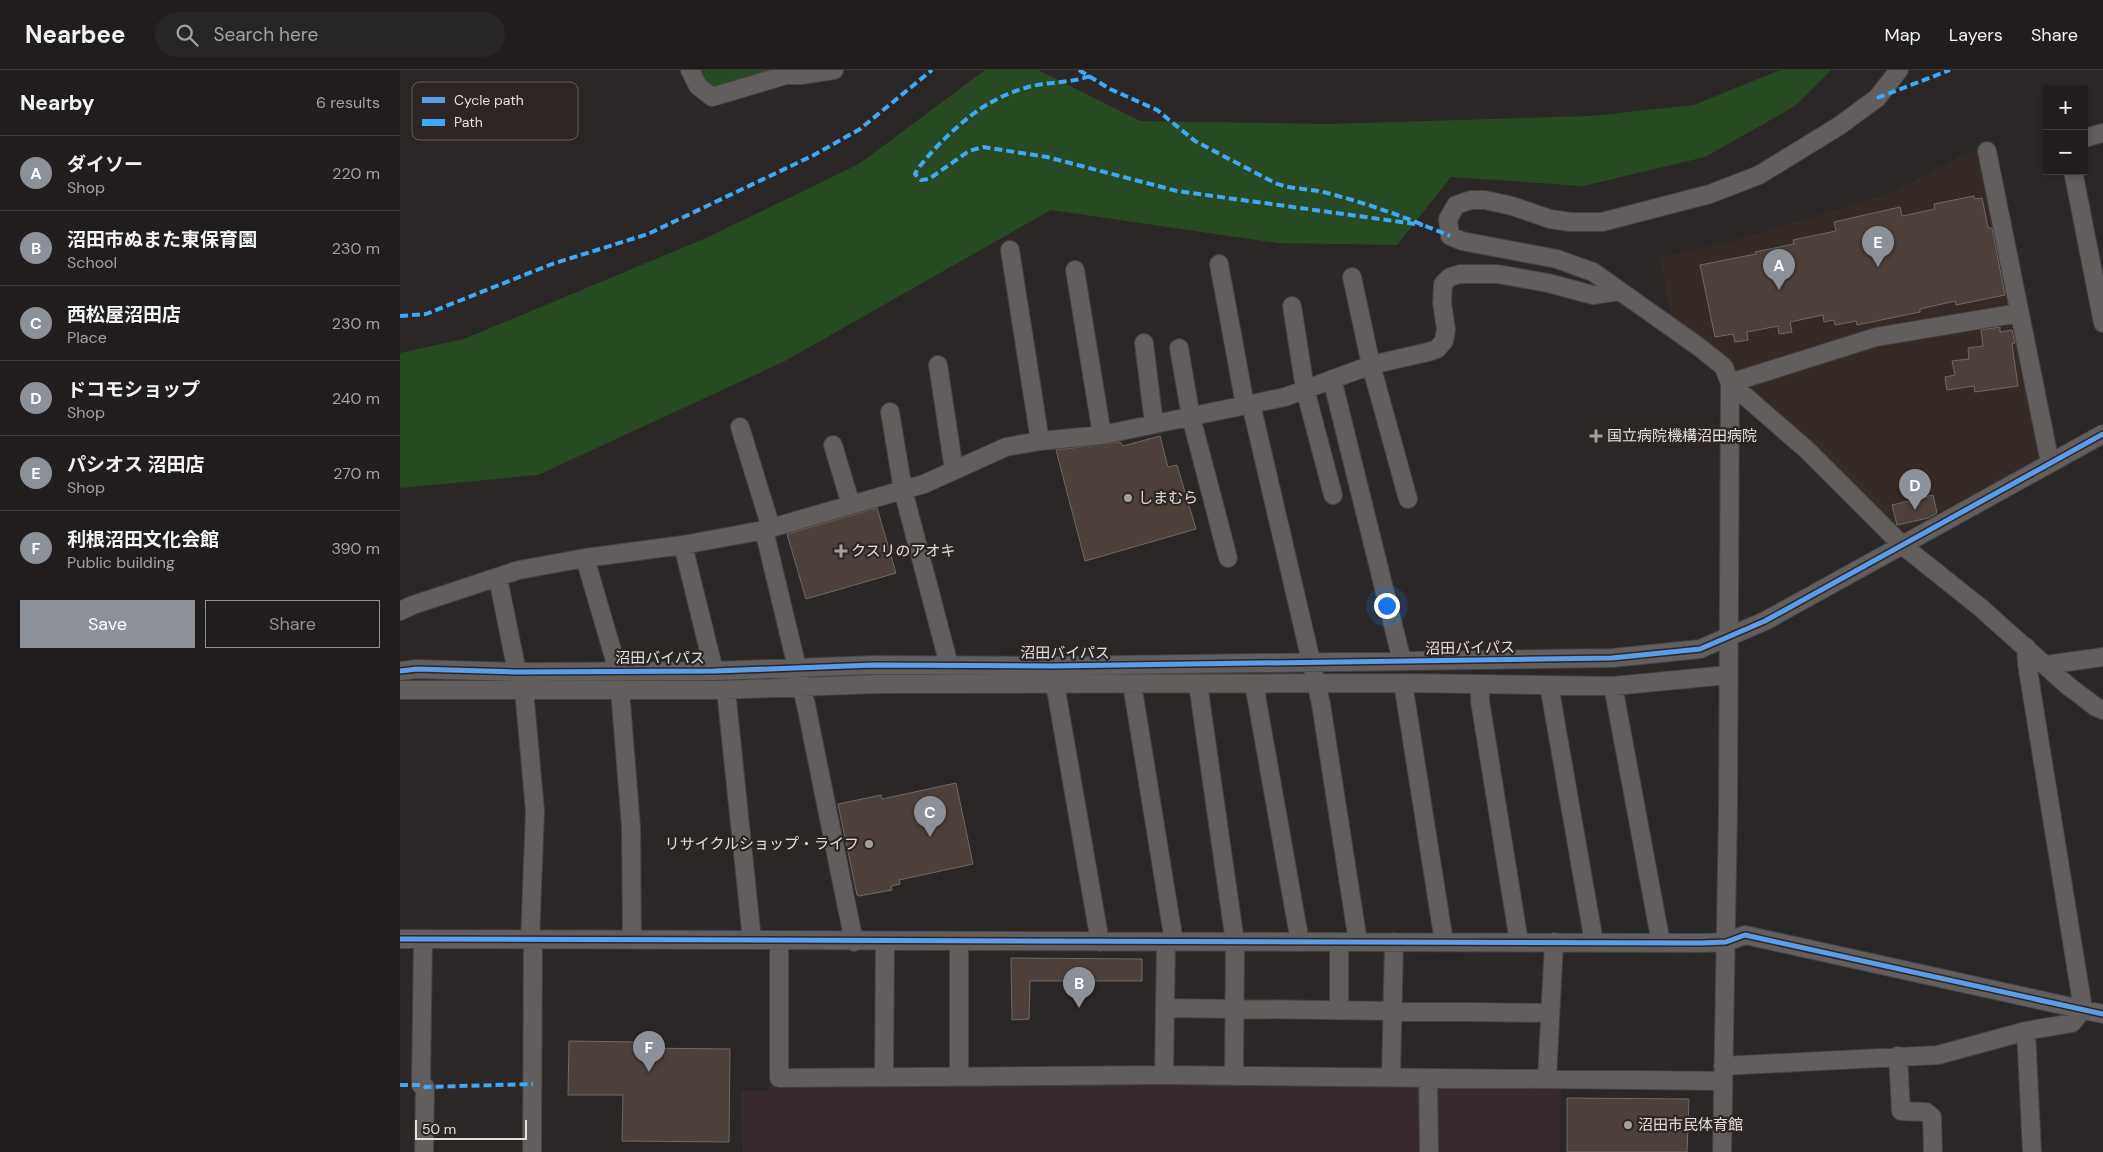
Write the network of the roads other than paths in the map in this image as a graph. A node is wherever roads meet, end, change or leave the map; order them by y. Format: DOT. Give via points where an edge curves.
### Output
graph roads {
  1 [pos="690,70"];
  2 [pos="834,70"];
  3 [pos="1899,70"];
  4 [pos="2103,133"];
  5 [pos="2088,137"];
  6 [pos="1987,151"];
  7 [pos="2074,175"];
  8 [pos="1010,250"];
  9 [pos="1219,264"];
  10 [pos="1076,270"];
  11 [pos="1352,277"];
  12 [pos="1620,291"];
  13 [pos="1292,306"];
  14 [pos="2020,313"];
  15 [pos="2103,323"];
  16 [pos="1144,343"];
  17 [pos="1179,348"];
  18 [pos="938,365"];
  19 [pos="1371,365"];
  20 [pos="1332,379"];
  21 [pos="1730,382"];
  22 [pos="1305,389"];
  23 [pos="1248,405"];
  24 [pos="890,412"];
  25 [pos="1191,416"];
  26 [pos="1154,424"];
  27 [pos="740,427"];
  28 [pos="2103,434"];
  29 [pos="1102,435"];
  30 [pos="1040,441"];
  31 [pos="834,445"];
  32 [pos="2050,463"];
  33 [pos="954,470"];
  34 [pos="903,490"];
  35 [pos="1333,495"];
  36 [pos="1408,499"];
  37 [pos="851,505"];
  38 [pos="767,529"];
  39 [pos="684,545"];
  40 [pos="1902,545"];
  41 [pos="585,558"];
  42 [pos="1228,558"];
  43 [pos="498,578"];
  44 [pos="400,611"];
  45 [pos="1727,636"];
  46 [pos="2026,647"];
  47 [pos="2103,656"];
  48 [pos="1402,661"];
  49 [pos="1311,662"];
  50 [pos="950,665"];
  51 [pos="2046,665"];
  52 [pos="797,668"];
  53 [pos="400,671"];
  54 [pos="618,671"];
  55 [pos="714,671"];
  56 [pos="517,672"];
  57 [pos="1728,675"];
  58 [pos="1316,683"];
  59 [pos="1403,683"];
  60 [pos="1055,684"];
  61 [pos="1132,684"];
  62 [pos="1198,684"];
  63 [pos="1254,684"];
  64 [pos="1480,684"];
  65 [pos="1549,685"];
  66 [pos="1612,686"];
  67 [pos="802,687"];
  68 [pos="400,690"];
  69 [pos="524,690"];
  70 [pos="620,690"];
  71 [pos="726,690"];
  72 [pos="2103,710"];
  73 [pos="400,939"];
  74 [pos="424,939"];
  75 [pos="532,940"];
  76 [pos="632,940"];
  77 [pos="752,940"];
  78 [pos="780,940"];
  79 [pos="854,942"];
  80 [pos="885,942"];
  81 [pos="959,942"];
  82 [pos="1100,942"];
  83 [pos="1170,942"];
  84 [pos="1235,942"];
  85 [pos="1300,942"];
  86 [pos="1338,942"];
  87 [pos="1358,942"];
  88 [pos="1394,942"];
  89 [pos="1444,942"];
  90 [pos="1519,942"];
  91 [pos="1554,942"];
  92 [pos="1594,942"];
  93 [pos="1726,942"];
  94 [pos="1661,943"];
  95 [pos="1165,1008"];
  96 [pos="2084,1009"];
  97 [pos="1235,1010"];
  98 [pos="1339,1011"];
  99 [pos="1393,1011"];
  100 [pos="1550,1014"];
  101 [pos="2103,1014"];
  102 [pos="2026,1031"];
  103 [pos="1898,1056"];
  104 [pos="1164,1074"];
  105 [pos="1723,1074"];
  106 [pos="959,1076"];
  107 [pos="1234,1076"];
  108 [pos="884,1077"];
  109 [pos="1392,1077"];
  110 [pos="1428,1078"];
  111 [pos="1547,1079"];
  112 [pos="424,1152"];
  113 [pos="532,1152"];
  114 [pos="1429,1152"];
  115 [pos="1722,1152"];
  116 [pos="1932,1152"];
  117 [pos="2032,1152"];
  1 -- 2 [label="street" via="698,86 712,97 786,75"];
  3 -- 12 [label="street" via="1877,98 1839,126 1759,176 1710,194 1602,222 1550,219 1485,200 1456,204 1448,219 1450,236 1557,259 1592,272"];
  4 -- 5 [label="street"];
  6 -- 14 [label="street"];
  7 -- 15 [label="street"];
  8 -- 30 [label="street"];
  9 -- 23 [label="street"];
  10 -- 29 [label="street"];
  11 -- 19 [label="street"];
  12 -- 19 [label="street" via="1593,295 1498,274 1460,274 1443,284 1446,329 1444,341 1437,349"];
  12 -- 21 [label="street" via="1724,367"];
  13 -- 22 [label="street"];
  14 -- 21 [label="street" via="1876,337"];
  14 -- 32 [label="street"];
  16 -- 26 [label="street"];
  17 -- 25 [label="street"];
  18 -- 33 [label="street"];
  19 -- 20 [label="street"];
  19 -- 36 [label="street"];
  20 -- 22 [label="street"];
  20 -- 48 [label="street"];
  21 -- 40 [label="street" via="1807,450"];
  21 -- 45 [label="street" via="1730,615"];
  22 -- 23 [label="street"];
  22 -- 35 [label="street"];
  23 -- 25 [label="street"];
  23 -- 49 [label="street"];
  24 -- 34 [label="street"];
  25 -- 26 [label="street"];
  25 -- 42 [label="street"];
  26 -- 29 [label="street"];
  27 -- 38 [label="street"];
  28 -- 32 [label="street, 沼田バイパス"];
  29 -- 30 [label="street"];
  30 -- 33 [label="street" via="1006,447"];
  31 -- 37 [label="street"];
  32 -- 40 [label="street, 沼田バイパス"];
  33 -- 34 [label="street"];
  34 -- 37 [label="street"];
  34 -- 50 [label="street"];
  37 -- 38 [label="street"];
  38 -- 39 [label="street"];
  38 -- 52 [label="street"];
  39 -- 41 [label="street"];
  39 -- 55 [label="street"];
  40 -- 45 [label="street, 沼田バイパス" via="1764,621"];
  40 -- 46 [label="street"];
  41 -- 43 [label="street" via="519,570"];
  41 -- 54 [label="street"];
  43 -- 44 [label="street"];
  43 -- 56 [label="street"];
  45 -- 48 [label="street, 沼田バイパス" via="1700,649 1612,658"];
  45 -- 57 [label="street"];
  46 -- 51 [label="street"];
  46 -- 96 [label="street"];
  47 -- 51 [label="street"];
  48 -- 49 [label="street, 沼田バイパス"];
  49 -- 50 [label="street, 沼田バイパス"];
  49 -- 58 [label="street"];
  50 -- 52 [label="street, 沼田バイパス"];
  51 -- 72 [label="street" via="2067,685"];
  52 -- 55 [label="street, 沼田バイパス"];
  52 -- 67 [label="street"];
  53 -- 56 [label="street, 沼田バイパス"];
  54 -- 55 [label="street, 沼田バイパス"];
  54 -- 56 [label="street, 沼田バイパス"];
  57 -- 66 [label="street, 沼田バイパス"];
  57 -- 93 [label="street"];
  58 -- 59 [label="street, 沼田バイパス"];
  58 -- 63 [label="street, 沼田バイパス"];
  58 -- 87 [label="street"];
  59 -- 64 [label="street, 沼田バイパス"];
  59 -- 89 [label="street"];
  60 -- 61 [label="street, 沼田バイパス"];
  60 -- 67 [label="street, 沼田バイパス"];
  60 -- 82 [label="street"];
  61 -- 62 [label="street, 沼田バイパス"];
  61 -- 83 [label="street"];
  62 -- 63 [label="street, 沼田バイパス"];
  62 -- 84 [label="street"];
  63 -- 85 [label="street"];
  64 -- 65 [label="street, 沼田バイパス"];
  64 -- 90 [label="street" via="1480,701"];
  65 -- 66 [label="street, 沼田バイパス"];
  65 -- 92 [label="street"];
  66 -- 94 [label="street"];
  67 -- 71 [label="street, 沼田バイパス"];
  67 -- 79 [label="street"];
  68 -- 69 [label="street, 沼田バイパス"];
  69 -- 70 [label="street, 沼田バイパス"];
  69 -- 75 [label="street" via="535,811"];
  70 -- 71 [label="street, 沼田バイパス"];
  70 -- 76 [label="street" via="631,826"];
  71 -- 77 [label="street"];
  73 -- 74 [label="street"];
  74 -- 75 [label="street"];
  74 -- 112 [label="street"];
  75 -- 76 [label="street"];
  75 -- 113 [label="street"];
  76 -- 77 [label="street"];
  77 -- 78 [label="street"];
  78 -- 79 [label="street"];
  78 -- 108 [label="street" via="780,1078"];
  79 -- 80 [label="street"];
  80 -- 81 [label="street"];
  80 -- 108 [label="street"];
  81 -- 82 [label="street"];
  81 -- 106 [label="street"];
  82 -- 83 [label="street"];
  83 -- 84 [label="street"];
  83 -- 95 [label="street"];
  84 -- 85 [label="street"];
  84 -- 97 [label="street"];
  85 -- 86 [label="street"];
  86 -- 87 [label="street"];
  86 -- 98 [label="street"];
  87 -- 88 [label="street"];
  88 -- 89 [label="street"];
  88 -- 99 [label="street"];
  89 -- 90 [label="street"];
  90 -- 91 [label="street"];
  91 -- 92 [label="street"];
  91 -- 100 [label="street"];
  92 -- 94 [label="street"];
  93 -- 94 [label="street"];
  93 -- 96 [label="street" via="1745,935"];
  93 -- 105 [label="street"];
  95 -- 97 [label="street"];
  95 -- 104 [label="street"];
  96 -- 101 [label="street"];
  96 -- 102 [label="street" via="2072,1022"];
  97 -- 98 [label="street"];
  97 -- 107 [label="street"];
  98 -- 99 [label="street"];
  99 -- 100 [label="street"];
  99 -- 109 [label="street"];
  100 -- 111 [label="street"];
  102 -- 103 [label="street" via="1938,1055"];
  102 -- 117 [label="street"];
  103 -- 105 [label="street"];
  103 -- 116 [label="street" via="1901,1111 1926,1112 1932,1117"];
  104 -- 106 [label="street"];
  104 -- 107 [label="street"];
  105 -- 111 [label="street"];
  105 -- 115 [label="street"];
  106 -- 108 [label="street"];
  107 -- 109 [label="street"];
  109 -- 110 [label="street"];
  110 -- 111 [label="street"];
  110 -- 114 [label="street"];
}
